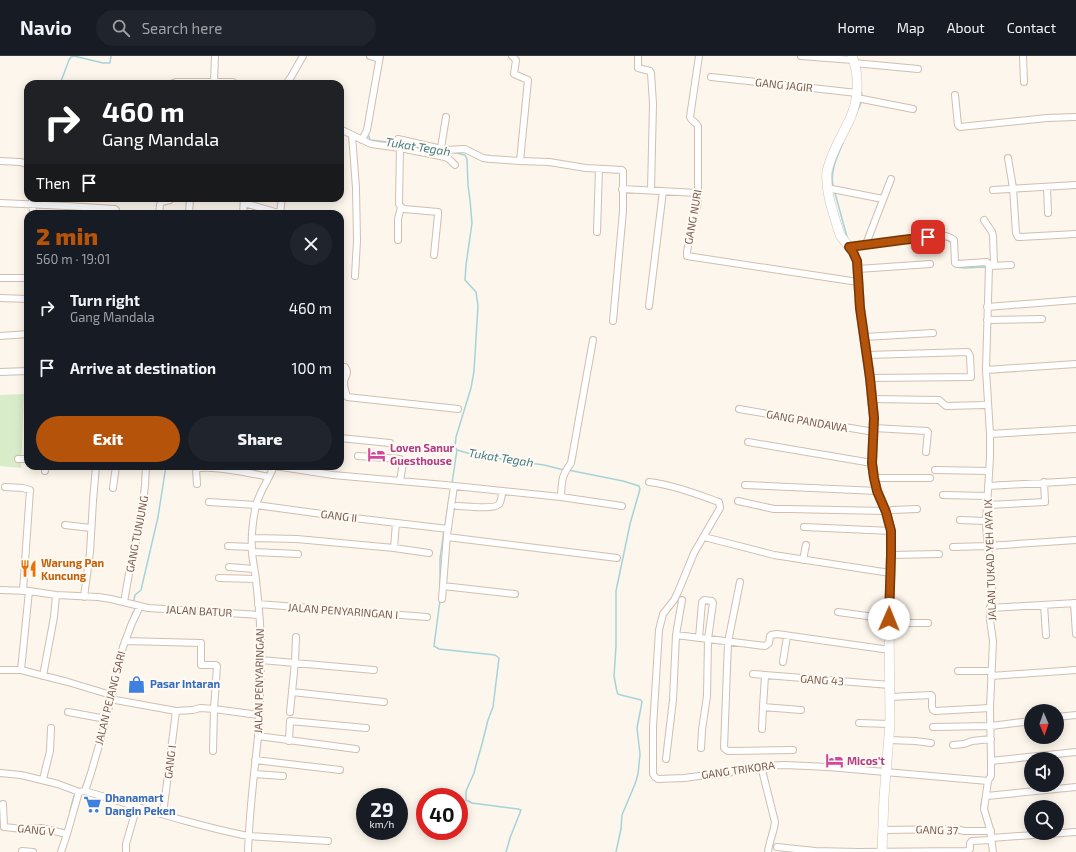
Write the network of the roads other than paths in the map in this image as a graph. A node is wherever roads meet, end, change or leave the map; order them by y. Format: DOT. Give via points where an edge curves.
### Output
graph roads {
  1 [pos="216,56"];
  2 [pos="303,56"];
  3 [pos="370,56"];
  4 [pos="512,56"];
  5 [pos="638,56"];
  6 [pos="699,56"];
  7 [pos="801,56"];
  8 [pos="1023,56"];
  9 [pos="380,58"];
  10 [pos="853,60"];
  11 [pos="918,70"];
  12 [pos="711,76"];
  13 [pos="214,80"];
  14 [pos="289,80"];
  15 [pos="776,81"];
  16 [pos="1024,82"];
  17 [pos="857,93"];
  18 [pos="955,95"];
  19 [pos="913,109"];
  20 [pos="446,117"];
  21 [pos="1076,117"];
  22 [pos="344,131"];
  23 [pos="352,135"];
  24 [pos="362,140"];
  25 [pos="397,145"];
  26 [pos="441,148"];
  27 [pos="1008,158"];
  28 [pos="0,161"];
  29 [pos="520,162"];
  30 [pos="24,163"];
  31 [pos="455,165"];
  32 [pos="599,169"];
  33 [pos="891,179"];
  34 [pos="1076,185"];
  35 [pos="1047,187"];
  36 [pos="827,188"];
  37 [pos="1013,188"];
  38 [pos="622,189"];
  39 [pos="651,190"];
  40 [pos="993,190"];
  41 [pos="664,191"];
  42 [pos="698,193"];
  43 [pos="883,199"];
  44 [pos="24,202"];
  45 [pos="42,202"];
  46 [pos="246,202"];
  47 [pos="0,203"];
  48 [pos="401,207"];
  49 [pos="116,210"];
  50 [pos="264,210"];
  51 [pos="1048,214"];
  52 [pos="984,220"];
  53 [pos="597,232"];
  54 [pos="1076,234"];
  55 [pos="398,240"];
  56 [pos="866,244"];
  57 [pos="849,247"];
  58 [pos="434,255"];
  59 [pos="930,264"];
  60 [pos="1012,264"];
  61 [pos="992,265"];
  62 [pos="858,269"];
  63 [pos="355,276"];
  64 [pos="0,278"];
  65 [pos="24,278"];
  66 [pos="858,282"];
  67 [pos="0,298"];
  68 [pos="24,299"];
  69 [pos="1076,300"];
  70 [pos="649,306"];
  71 [pos="987,307"];
  72 [pos="1042,319"];
  73 [pos="987,320"];
  74 [pos="613,321"];
  75 [pos="933,333"];
  76 [pos="24,334"];
  77 [pos="0,336"];
  78 [pos="864,337"];
  79 [pos="593,340"];
  80 [pos="867,355"];
  81 [pos="1076,364"];
  82 [pos="344,367"];
  83 [pos="986,370"];
  84 [pos="24,371"];
  85 [pos="0,372"];
  86 [pos="344,378"];
  87 [pos="870,378"];
  88 [pos="344,387"];
  89 [pos="872,399"];
  90 [pos="985,405"];
  91 [pos="458,409"];
  92 [pos="739,409"];
  93 [pos="1076,429"];
  94 [pos="874,430"];
  95 [pos="990,434"];
  96 [pos="344,438"];
  97 [pos="748,442"];
  98 [pos="390,443"];
  99 [pos="926,452"];
  100 [pos="358,456"];
  101 [pos="18,459"];
  102 [pos="24,459"];
  103 [pos="872,463"];
  104 [pos="96,470"];
  105 [pos="115,470"];
  106 [pos="146,470"];
  107 [pos="196,470"];
  108 [pos="243,470"];
  109 [pos="273,470"];
  110 [pos="300,470"];
  111 [pos="935,470"];
  112 [pos="989,471"];
  113 [pos="270,477"];
  114 [pos="874,478"];
  115 [pos="930,478"];
  116 [pos="400,481"];
  117 [pos="1076,481"];
  118 [pos="649,482"];
  119 [pos="1044,482"];
  120 [pos="196,484"];
  121 [pos="745,485"];
  122 [pos="454,486"];
  123 [pos="988,486"];
  124 [pos="4,487"];
  125 [pos="113,488"];
  126 [pos="502,491"];
  127 [pos="877,491"];
  128 [pos="943,495"];
  129 [pos="987,496"];
  130 [pos="561,497"];
  131 [pos="738,501"];
  132 [pos="209,502"];
  133 [pos="256,505"];
  134 [pos="987,505"];
  135 [pos="457,506"];
  136 [pos="622,506"];
  137 [pos="917,509"];
  138 [pos="885,511"];
  139 [pos="960,520"];
  140 [pos="984,521"];
  141 [pos="396,523"];
  142 [pos="65,525"];
  143 [pos="804,527"];
  144 [pos="91,528"];
  145 [pos="446,528"];
  146 [pos="891,531"];
  147 [pos="447,537"];
  148 [pos="704,537"];
  149 [pos="252,538"];
  150 [pos="1076,540"];
  151 [pos="806,545"];
  152 [pos="228,546"];
  153 [pos="988,546"];
  154 [pos="953,547"];
  155 [pos="394,548"];
  156 [pos="252,549"];
  157 [pos="429,553"];
  158 [pos="298,554"];
  159 [pos="939,554"];
  160 [pos="891,555"];
  161 [pos="618,558"];
  162 [pos="803,560"];
  163 [pos="229,567"];
  164 [pos="254,568"];
  165 [pos="890,573"];
  166 [pos="219,578"];
  167 [pos="256,579"];
  168 [pos="740,582"];
  169 [pos="444,586"];
  170 [pos="0,590"];
  171 [pos="26,591"];
  172 [pos="515,594"];
  173 [pos="56,595"];
  174 [pos="84,597"];
  175 [pos="442,599"];
  176 [pos="682,600"];
  177 [pos="124,602"];
  178 [pos="1075,603"];
  179 [pos="258,604"];
  180 [pos="1044,605"];
  181 [pos="140,606"];
  182 [pos="990,608"];
  183 [pos="838,612"];
  184 [pos="259,615"];
  185 [pos="427,617"];
  186 [pos="889,621"];
  187 [pos="928,623"];
  188 [pos="1076,634"];
  189 [pos="676,635"];
  190 [pos="1046,635"];
  191 [pos="787,636"];
  192 [pos="296,637"];
  193 [pos="699,638"];
  194 [pos="708,639"];
  195 [pos="125,641"];
  196 [pos="728,642"];
  197 [pos="890,650"];
  198 [pos="261,660"];
  199 [pos="295,662"];
  200 [pos="783,662"];
  201 [pos="0,670"];
  202 [pos="20,670"];
  203 [pos="374,670"];
  204 [pos="1076,670"];
  205 [pos="958,671"];
  206 [pos="991,673"];
  207 [pos="753,674"];
  208 [pos="42,676"];
  209 [pos="765,676"];
  210 [pos="890,685"];
  211 [pos="292,692"];
  212 [pos="111,697"];
  213 [pos="890,697"];
  214 [pos="384,702"];
  215 [pos="763,707"];
  216 [pos="990,708"];
  217 [pos="214,709"];
  218 [pos="801,710"];
  219 [pos="176,711"];
  220 [pos="68,712"];
  221 [pos="290,712"];
  222 [pos="259,715"];
  223 [pos="1076,715"];
  224 [pos="1064,716"];
  225 [pos="106,719"];
  226 [pos="1024,722"];
  227 [pos="859,723"];
  228 [pos="890,724"];
  229 [pos="991,726"];
  230 [pos="933,727"];
  231 [pos="51,728"];
  232 [pos="366,728"];
  233 [pos="762,729"];
  234 [pos="258,736"];
  235 [pos="991,739"];
  236 [pos="889,740"];
  237 [pos="289,741"];
  238 [pos="931,744"];
  239 [pos="953,745"];
  240 [pos="701,748"];
  241 [pos="356,749"];
  242 [pos="793,750"];
  243 [pos="213,751"];
  244 [pos="1076,752"];
  245 [pos="666,759"];
  246 [pos="255,760"];
  247 [pos="992,761"];
  248 [pos="760,766"];
  249 [pos="340,770"];
  250 [pos="886,772"];
  251 [pos="0,773"];
  252 [pos="254,774"];
  253 [pos="283,776"];
  254 [pos="43,779"];
  255 [pos="988,781"];
  256 [pos="1076,787"];
  257 [pos="82,792"];
  258 [pos="987,796"];
  259 [pos="3,804"];
  260 [pos="137,806"];
  261 [pos="163,814"];
  262 [pos="883,830"];
  263 [pos="991,831"];
  264 [pos="1076,832"];
  265 [pos="67,834"];
  266 [pos="248,836"];
  267 [pos="991,839"];
  268 [pos="328,841"];
  269 [pos="777,847"];
  270 [pos="22,851"];
  271 [pos="33,852"];
  272 [pos="61,852"];
  273 [pos="126,852"];
  274 [pos="248,852"];
  275 [pos="768,852"];
  276 [pos="882,852"];
  277 [pos="993,852"];
  1 -- 13 [label="street"];
  2 -- 14 [label="street"];
  3 -- 9 [label="street"];
  4 -- 29 [label="street" via="516,60 514,74 528,80"];
  5 -- 39 [label="street" via="638,68 650,70 651,73"];
  6 -- 42 [label="street, GANG NURI" via="690,117 698,126"];
  7 -- 10 [label="street"];
  8 -- 16 [label="street"];
  9 -- 24 [label="street" via="367,130"];
  10 -- 11 [label="street"];
  10 -- 17 [label="street"];
  12 -- 17 [label="street, GANG JAGIR"];
  15 -- 17 [label="street, GANG JAGIR"];
  17 -- 19 [label="street"];
  17 -- 36 [label="street" via="850,118 832,156"];
  18 -- 21 [label="street" via="960,127"];
  20 -- 26 [label="street"];
  22 -- 23 [label="street"];
  23 -- 24 [label="street"];
  23 -- 63 [label="street" via="358,241"];
  24 -- 25 [label="street" via="375,145"];
  25 -- 26 [label="street" via="398,139"];
  25 -- 31 [label="street" via="445,156"];
  25 -- 48 [label="street"];
  26 -- 29 [label="street" via="465,149 483,158"];
  27 -- 37 [label="street"];
  28 -- 30 [label="street"];
  29 -- 32 [label="street" via="554,162"];
  32 -- 38 [label="street" via="622,170"];
  32 -- 53 [label="street"];
  33 -- 43 [label="street"];
  34 -- 35 [label="street"];
  35 -- 37 [label="street"];
  35 -- 51 [label="street"];
  36 -- 43 [label="street"];
  36 -- 57 [label="street" via="840,234"];
  37 -- 40 [label="street"];
  37 -- 54 [label="street" via="1018,237"];
  38 -- 39 [label="street"];
  38 -- 74 [label="street" via="623,211"];
  39 -- 41 [label="street"];
  41 -- 42 [label="street"];
  41 -- 70 [label="street"];
  42 -- 66 [label="street, GANG NURI" via="686,255 688,257"];
  43 -- 56 [label="street"];
  44 -- 47 [label="street"];
  45 -- 49 [label="street"];
  46 -- 50 [label="street"];
  48 -- 55 [label="street"];
  48 -- 58 [label="street" via="438,212"];
  52 -- 61 [label="street, JALAN TUKAD YEH AYA IX" via="993,236"];
  56 -- 57 [label="street"];
  56 -- 61 [label="street" via="948,237 954,240 955,263 987,262"];
  57 -- 62 [label="street" via="856,257"];
  59 -- 62 [label="street"];
  60 -- 61 [label="street"];
  61 -- 71 [label="street, JALAN TUKAD YEH AYA IX"];
  62 -- 66 [label="street"];
  64 -- 65 [label="street"];
  66 -- 78 [label="street"];
  67 -- 68 [label="street"];
  69 -- 71 [label="street"];
  71 -- 73 [label="street, JALAN TUKAD YEH AYA IX"];
  72 -- 73 [label="street"];
  73 -- 83 [label="street, JALAN TUKAD YEH AYA IX"];
  75 -- 78 [label="street"];
  76 -- 77 [label="street"];
  78 -- 80 [label="street"];
  79 -- 130 [label="street" via="571,463 564,473"];
  80 -- 87 [label="street"];
  80 -- 87 [label="street" via="968,352 970,356 971,377"];
  81 -- 83 [label="street"];
  82 -- 86 [label="street" via="348,373"];
  83 -- 95 [label="street, JALAN TUKAD YEH AYA IX"];
  84 -- 85 [label="street"];
  87 -- 89 [label="street"];
  88 -- 91 [label="street" via="347,397"];
  89 -- 90 [label="street" via="938,400 948,406"];
  89 -- 94 [label="street"];
  92 -- 94 [label="street, GANG PANDAWA"];
  93 -- 95 [label="street"];
  94 -- 99 [label="street, GANG PANDAWA" via="927,431"];
  94 -- 103 [label="street"];
  95 -- 112 [label="street, JALAN TUKAD YEH AYA IX"];
  96 -- 98 [label="street"];
  97 -- 103 [label="street"];
  100 -- 116 [label="street" via="402,460"];
  101 -- 102 [label="street"];
  103 -- 114 [label="street"];
  104 -- 144 [label="street"];
  105 -- 125 [label="street"];
  106 -- 177 [label="street, GANG TUNJUNG" via="142,511"];
  107 -- 120 [label="street"];
  108 -- 113 [label="street"];
  109 -- 113 [label="street, JALAN PENYARINGAN"];
  110 -- 116 [label="street"];
  111 -- 112 [label="street"];
  112 -- 123 [label="street, JALAN TUKAD YEH AYA IX"];
  113 -- 133 [label="street, JALAN PENYARINGAN"];
  114 -- 115 [label="street"];
  114 -- 127 [label="street"];
  116 -- 122 [label="street"];
  117 -- 119 [label="street"];
  118 -- 148 [label="street" via="719,502 720,508"];
  119 -- 123 [label="street"];
  119 -- 134 [label="street" via="1045,502"];
  121 -- 127 [label="street"];
  122 -- 126 [label="street"];
  122 -- 145 [label="street"];
  123 -- 129 [label="street, JALAN TUKAD YEH AYA IX"];
  124 -- 171 [label="street" via="30,490"];
  126 -- 130 [label="street"];
  126 -- 135 [label="street" via="497,506"];
  127 -- 138 [label="street"];
  128 -- 129 [label="street"];
  129 -- 134 [label="street, JALAN TUKAD YEH AYA IX"];
  130 -- 136 [label="street"];
  131 -- 138 [label="street" via="777,510"];
  132 -- 133 [label="street, GANG II"];
  133 -- 141 [label="street, GANG II"];
  133 -- 149 [label="street, JALAN PENYARINGAN"];
  134 -- 140 [label="street, JALAN TUKAD YEH AYA IX"];
  137 -- 138 [label="street"];
  138 -- 146 [label="street"];
  139 -- 140 [label="street"];
  140 -- 153 [label="street, JALAN TUKAD YEH AYA IX"];
  141 -- 145 [label="street, GANG II"];
  141 -- 155 [label="street"];
  142 -- 144 [label="street"];
  143 -- 146 [label="street"];
  144 -- 174 [label="street"];
  145 -- 147 [label="street"];
  146 -- 160 [label="street"];
  147 -- 161 [label="street"];
  147 -- 169 [label="street"];
  148 -- 162 [label="street"];
  148 -- 248 [label="street, GANG TRIKORA" via="694,553 674,600 663,614 659,630 653,774 658,779 672,779 726,774"];
  149 -- 155 [label="street" via="297,539"];
  149 -- 156 [label="street, JALAN PENYARINGAN"];
  150 -- 153 [label="street"];
  151 -- 162 [label="street"];
  152 -- 156 [label="street"];
  153 -- 154 [label="street"];
  153 -- 182 [label="street, JALAN TUKAD YEH AYA IX" via="992,586"];
  155 -- 157 [label="street"];
  156 -- 158 [label="street"];
  156 -- 164 [label="street, JALAN PENYARINGAN"];
  159 -- 160 [label="street"];
  160 -- 165 [label="street"];
  162 -- 165 [label="street"];
  163 -- 164 [label="street"];
  164 -- 167 [label="street, JALAN PENYARINGAN"];
  165 -- 186 [label="street"];
  166 -- 167 [label="street"];
  167 -- 179 [label="street, JALAN PENYARINGAN"];
  168 -- 196 [label="street"];
  169 -- 172 [label="street"];
  169 -- 175 [label="street"];
  170 -- 171 [label="street, JALAN BATUR"];
  171 -- 173 [label="street, JALAN BATUR"];
  171 -- 202 [label="street"];
  173 -- 174 [label="street, JALAN BATUR"];
  173 -- 208 [label="street"];
  174 -- 177 [label="street, JALAN BATUR"];
  176 -- 189 [label="street"];
  177 -- 181 [label="street, JALAN BATUR"];
  178 -- 180 [label="street"];
  178 -- 188 [label="street"];
  179 -- 184 [label="street, JALAN PENYARINGAN"];
  179 -- 185 [label="street, JALAN PENYARINGAN I"];
  180 -- 182 [label="street"];
  180 -- 190 [label="street"];
  181 -- 184 [label="street, JALAN BATUR"];
  181 -- 195 [label="street, JALAN PEJANG SARI"];
  182 -- 206 [label="street, JALAN TUKAD YEH AYA IX" via="993,641"];
  183 -- 186 [label="street"];
  184 -- 198 [label="street, JALAN PENYARINGAN"];
  186 -- 187 [label="street"];
  186 -- 197 [label="street"];
  189 -- 193 [label="street"];
  189 -- 245 [label="street" via="673,700"];
  191 -- 196 [label="street" via="772,634 765,646"];
  191 -- 197 [label="street"];
  191 -- 200 [label="street"];
  192 -- 199 [label="street"];
  193 -- 194 [label="street"];
  193 -- 194 [label="street" via="704,600 712,601 713,604"];
  194 -- 196 [label="street"];
  194 -- 240 [label="street" via="708,696"];
  195 -- 212 [label="street, JALAN PEJANG SARI"];
  195 -- 217 [label="street" via="201,643 202,665 217,666"];
  196 -- 242 [label="street" via="725,750"];
  197 -- 210 [label="street"];
  198 -- 199 [label="street"];
  198 -- 222 [label="street, JALAN PENYARINGAN"];
  199 -- 203 [label="street"];
  199 -- 211 [label="street"];
  201 -- 202 [label="street"];
  202 -- 208 [label="street"];
  204 -- 206 [label="street"];
  205 -- 206 [label="street"];
  206 -- 216 [label="street, JALAN TUKAD YEH AYA IX"];
  207 -- 209 [label="street, GANG 43"];
  208 -- 212 [label="street"];
  209 -- 210 [label="street, GANG 43"];
  209 -- 215 [label="street"];
  210 -- 213 [label="street"];
  211 -- 214 [label="street"];
  211 -- 221 [label="street"];
  212 -- 219 [label="street"];
  212 -- 225 [label="street, JALAN PEJANG SARI"];
  213 -- 216 [label="street" via="931,696 935,711"];
  213 -- 228 [label="street"];
  215 -- 218 [label="street"];
  215 -- 233 [label="street"];
  216 -- 229 [label="street, JALAN TUKAD YEH AYA IX"];
  217 -- 219 [label="street"];
  217 -- 222 [label="street"];
  217 -- 243 [label="street"];
  219 -- 261 [label="street, GANG I"];
  220 -- 225 [label="street"];
  222 -- 234 [label="street, JALAN PENYARINGAN"];
  223 -- 224 [label="street"];
  225 -- 257 [label="street, JALAN PEJANG SARI" via="91,773"];
  226 -- 229 [label="street"];
  227 -- 228 [label="street"];
  228 -- 236 [label="street"];
  229 -- 230 [label="street"];
  229 -- 235 [label="street, JALAN TUKAD YEH AYA IX"];
  231 -- 254 [label="street" via="50,751"];
  232 -- 237 [label="street" via="290,721"];
  234 -- 237 [label="street"];
  234 -- 246 [label="street, JALAN PENYARINGAN"];
  235 -- 239 [label="street"];
  235 -- 247 [label="street, JALAN TUKAD YEH AYA IX"];
  236 -- 238 [label="street"];
  236 -- 250 [label="street"];
  237 -- 241 [label="street"];
  244 -- 247 [label="street"];
  246 -- 249 [label="street"];
  246 -- 252 [label="street, JALAN PENYARINGAN"];
  247 -- 255 [label="street, JALAN TUKAD YEH AYA IX"];
  248 -- 250 [label="street, GANG TRIKORA" via="828,767"];
  248 -- 275 [label="street" via="775,822"];
  250 -- 255 [label="street, GANG TRIKORA"];
  250 -- 262 [label="street"];
  251 -- 254 [label="street"];
  252 -- 253 [label="street"];
  252 -- 266 [label="street, JALAN PENYARINGAN"];
  254 -- 257 [label="street"];
  255 -- 258 [label="street, JALAN TUKAD YEH AYA IX"];
  256 -- 258 [label="street"];
  257 -- 260 [label="street"];
  257 -- 265 [label="street, JALAN PEJANG SARI"];
  258 -- 263 [label="street, JALAN TUKAD YEH AYA IX" via="984,809"];
  259 -- 265 [label="street, GANG V" via="4,827 41,828"];
  260 -- 261 [label="street"];
  260 -- 273 [label="street"];
  261 -- 266 [label="street"];
  262 -- 263 [label="street, GANG 37"];
  262 -- 276 [label="street"];
  263 -- 267 [label="street, JALAN TUKAD YEH AYA IX"];
  264 -- 267 [label="street"];
  265 -- 272 [label="street, JALAN PEJANG SARI"];
  266 -- 268 [label="street"];
  266 -- 274 [label="street, JALAN PENYARINGAN"];
  267 -- 276 [label="street" via="971,842 967,851"];
  267 -- 277 [label="street, JALAN TUKAD YEH AYA IX"];
  269 -- 276 [label="street" via="815,851"];
  270 -- 271 [label="street"];
}
